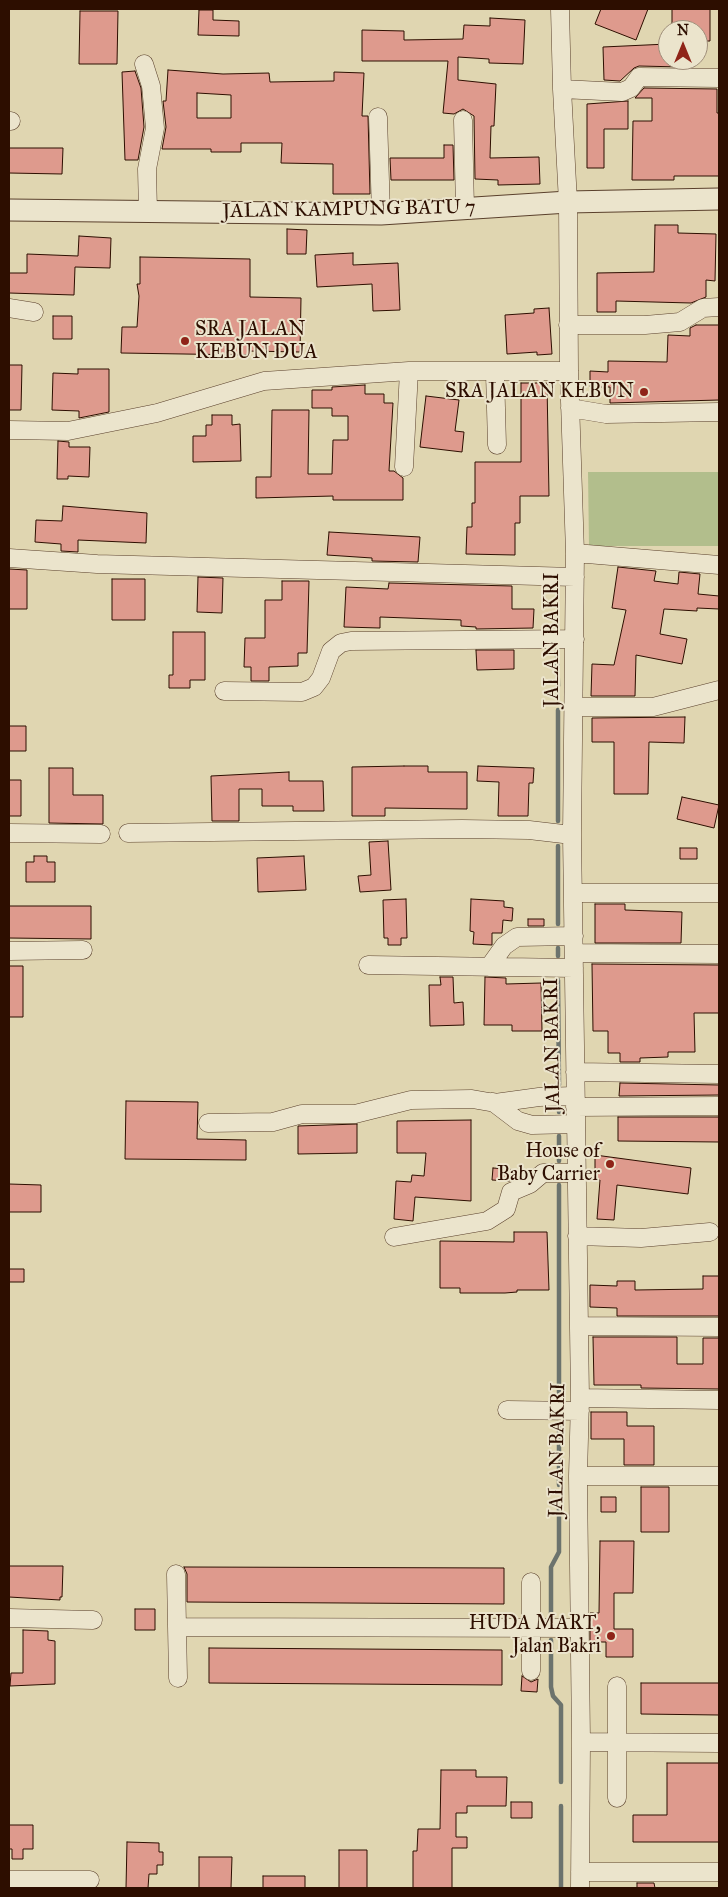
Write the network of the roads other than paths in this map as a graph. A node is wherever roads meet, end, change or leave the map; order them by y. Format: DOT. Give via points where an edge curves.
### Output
graph roads {
  1 [pos="560,9"];
  2 [pos="144,64"];
  3 [pos="719,78"];
  4 [pos="562,89"];
  5 [pos="378,118"];
  6 [pos="463,120"];
  7 [pos="719,198"];
  8 [pos="568,202"];
  9 [pos="465,209"];
  10 [pos="9,210"];
  11 [pos="148,212"];
  12 [pos="381,214"];
  13 [pos="719,307"];
  14 [pos="9,308"];
  15 [pos="34,312"];
  16 [pos="568,325"];
  17 [pos="568,370"];
  18 [pos="409,371"];
  19 [pos="495,372"];
  20 [pos="570,408"];
  21 [pos="719,412"];
  22 [pos="9,430"];
  23 [pos="496,445"];
  24 [pos="404,467"];
  25 [pos="575,553"];
  26 [pos="9,558"];
  27 [pos="719,565"];
  28 [pos="575,578"];
  29 [pos="575,639"];
  30 [pos="719,690"];
  31 [pos="224,691"];
  32 [pos="575,707"];
  33 [pos="128,833"];
  34 [pos="9,834"];
  35 [pos="102,834"];
  36 [pos="572,835"];
  37 [pos="574,893"];
  38 [pos="719,893"];
  39 [pos="83,950"];
  40 [pos="9,951"];
  41 [pos="574,952"];
  42 [pos="719,954"];
  43 [pos="368,965"];
  44 [pos="490,967"];
  45 [pos="575,1072"];
  46 [pos="719,1074"];
  47 [pos="493,1102"];
  48 [pos="719,1106"];
  49 [pos="575,1109"];
  50 [pos="208,1123"];
  51 [pos="577,1173"];
  52 [pos="710,1232"];
  53 [pos="577,1236"];
  54 [pos="394,1237"];
  55 [pos="578,1326"];
  56 [pos="719,1327"];
  57 [pos="719,1400"];
  58 [pos="580,1405"];
  59 [pos="508,1410"];
  60 [pos="578,1476"];
  61 [pos="719,1476"];
  62 [pos="176,1574"];
  63 [pos="531,1582"];
  64 [pos="9,1618"];
  65 [pos="94,1620"];
  66 [pos="178,1627"];
  67 [pos="579,1628"];
  68 [pos="531,1629"];
  69 [pos="531,1671"];
  70 [pos="178,1678"];
  71 [pos="617,1686"];
  72 [pos="581,1742"];
  73 [pos="617,1743"];
  74 [pos="719,1743"];
  75 [pos="618,1798"];
  76 [pos="719,1872"];
  77 [pos="9,1880"];
  78 [pos="90,1880"];
  79 [pos="580,1880"];
  1 -- 4 [label="street, JALAN BAKRI"];
  2 -- 11 [label="street" via="151,86 154,128 147,170"];
  3 -- 4 [label="street" via="639,77 631,88 622,92"];
  4 -- 8 [label="street, JALAN BAKRI"];
  5 -- 12 [label="street"];
  6 -- 9 [label="street"];
  7 -- 8 [label="street, JALAN KAMPUNG BATU 7"];
  8 -- 9 [label="street, JALAN KAMPUNG BATU 7"];
  8 -- 16 [label="street, JALAN BAKRI"];
  9 -- 12 [label="street, JALAN KAMPUNG BATU 7"];
  10 -- 11 [label="street, JALAN KAMPUNG BATU 7"];
  11 -- 12 [label="street, JALAN KAMPUNG BATU 7"];
  13 -- 16 [label="street" via="703,308 680,322"];
  14 -- 15 [label="street"];
  16 -- 17 [label="street, JALAN BAKRI"];
  17 -- 19 [label="street"];
  17 -- 20 [label="street, JALAN BAKRI"];
  18 -- 19 [label="street"];
  18 -- 22 [label="street" via="264,381 157,413 68,431"];
  18 -- 24 [label="street"];
  19 -- 23 [label="street"];
  20 -- 21 [label="street" via="606,414"];
  20 -- 25 [label="street, JALAN BAKRI"];
  25 -- 27 [label="street"];
  25 -- 28 [label="street, JALAN BAKRI"];
  26 -- 28 [label="street" via="97,564"];
  28 -- 29 [label="street, JALAN BAKRI"];
  29 -- 31 [label="street" via="351,641 341,643 331,651 321,678 314,687 302,692"];
  29 -- 32 [label="street, JALAN BAKRI"];
  30 -- 32 [label="street" via="653,707"];
  32 -- 36 [label="street, JALAN BAKRI"];
  33 -- 36 [label="street" via="462,829 529,830"];
  34 -- 35 [label="street"];
  36 -- 37 [label="street, JALAN BAKRI"];
  37 -- 38 [label="street"];
  37 -- 41 [label="street, JALAN BAKRI"];
  39 -- 40 [label="street"];
  41 -- 42 [label="street"];
  41 -- 44 [label="street"];
  41 -- 44 [label="street" via="517,937 504,946"];
  41 -- 45 [label="street, JALAN BAKRI"];
  43 -- 44 [label="street"];
  45 -- 46 [label="street"];
  45 -- 49 [label="street, JALAN BAKRI"];
  47 -- 49 [label="street" via="539,1097"];
  47 -- 49 [label="street" via="518,1121 532,1125"];
  47 -- 50 [label="street" via="411,1100 355,1114 302,1114 273,1122"];
  48 -- 49 [label="street"];
  49 -- 51 [label="street, JALAN BAKRI"];
  51 -- 53 [label="street, JALAN BAKRI"];
  51 -- 54 [label="street" via="543,1173 530,1184 511,1192 506,1209 487,1221"];
  52 -- 53 [label="street" via="640,1238"];
  53 -- 55 [label="street, JALAN BAKRI"];
  55 -- 56 [label="street"];
  55 -- 58 [label="street, JALAN BAKRI"];
  57 -- 58 [label="street"];
  58 -- 59 [label="street"];
  58 -- 60 [label="street, JALAN BAKRI"];
  60 -- 61 [label="street"];
  60 -- 67 [label="street, JALAN BAKRI"];
  62 -- 66 [label="street"];
  63 -- 68 [label="street"];
  64 -- 65 [label="street"];
  66 -- 68 [label="street"];
  66 -- 70 [label="street"];
  67 -- 68 [label="street"];
  67 -- 72 [label="street, JALAN BAKRI"];
  68 -- 69 [label="street"];
  71 -- 73 [label="street"];
  72 -- 73 [label="street"];
  72 -- 79 [label="street, JALAN BAKRI"];
  73 -- 74 [label="street"];
  73 -- 75 [label="street"];
  76 -- 79 [label="street"];
  77 -- 78 [label="street"];
}
